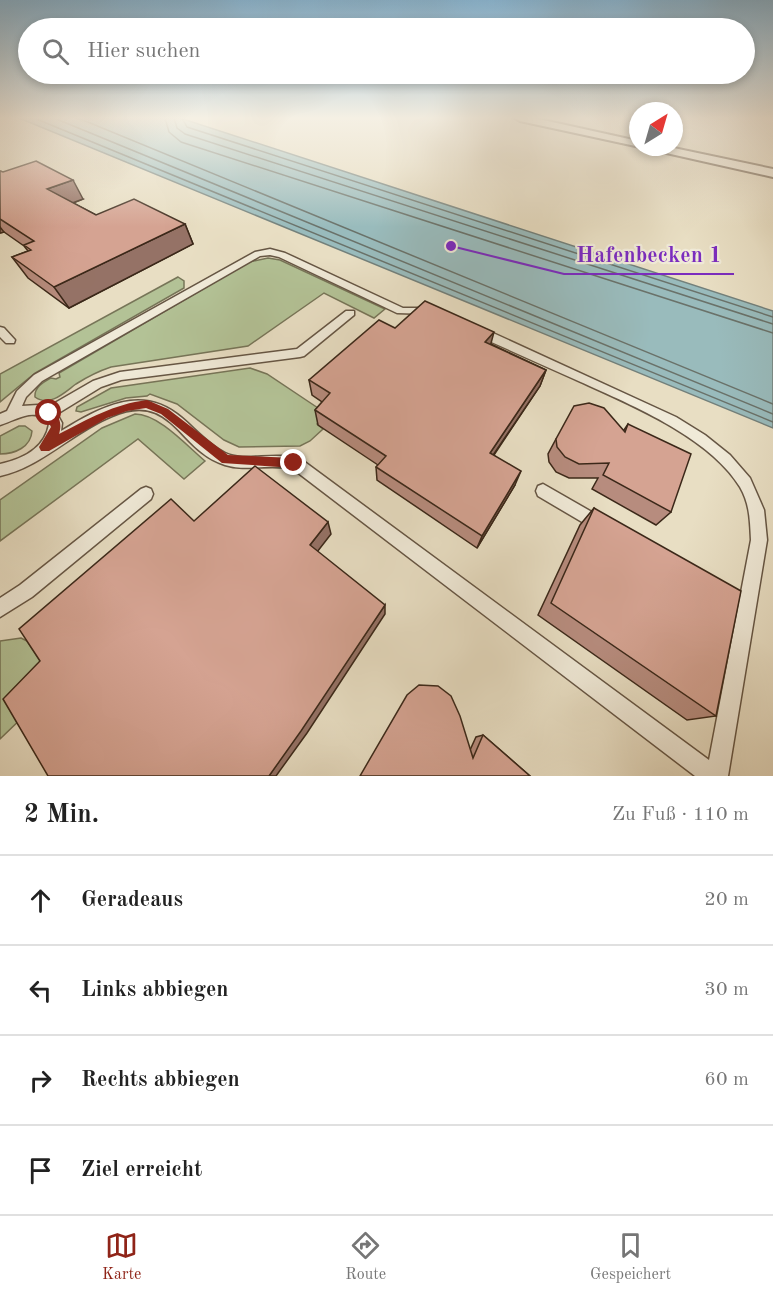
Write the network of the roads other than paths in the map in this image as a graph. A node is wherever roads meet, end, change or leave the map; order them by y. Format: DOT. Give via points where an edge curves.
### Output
graph roads {
  1 [pos="686,154"];
  2 [pos="773,173"];
  3 [pos="350,313"];
  4 [pos="444,316"];
  5 [pos="465,326"];
  6 [pos="0,331"];
  7 [pos="10,340"];
  8 [pos="49,413"];
  9 [pos="6,417"];
  10 [pos="45,447"];
  11 [pos="17,466"];
  12 [pos="0,470"];
  13 [pos="0,481"];
  14 [pos="543,491"];
  15 [pos="146,494"];
  16 [pos="614,532"];
  17 [pos="0,608"];
  18 [pos="715,776"];
  1 -- 2 [label="street"];
  3 -- 8 [label="lane" via="300,353 120,376 97,384"];
  4 -- 9 [label="lane" via="433,311 401,311 286,257 261,253 38,378"];
  5 -- 18 [label="lane" via="657,413 728,463 750,490 759,516 759,540 741,606"];
  6 -- 7 [label="lane"];
  8 -- 9 [label="lane" via="36,409"];
  8 -- 10 [label="lane" via="56,427"];
  10 -- 11 [label="lane"];
  10 -- 18 [label="lane" via="104,415 147,404 165,412 226,459 299,465"];
  11 -- 12 [label="lane"];
  11 -- 13 [label="lane"];
  14 -- 16 [label="lane"];
  15 -- 17 [label="lane"];
}
